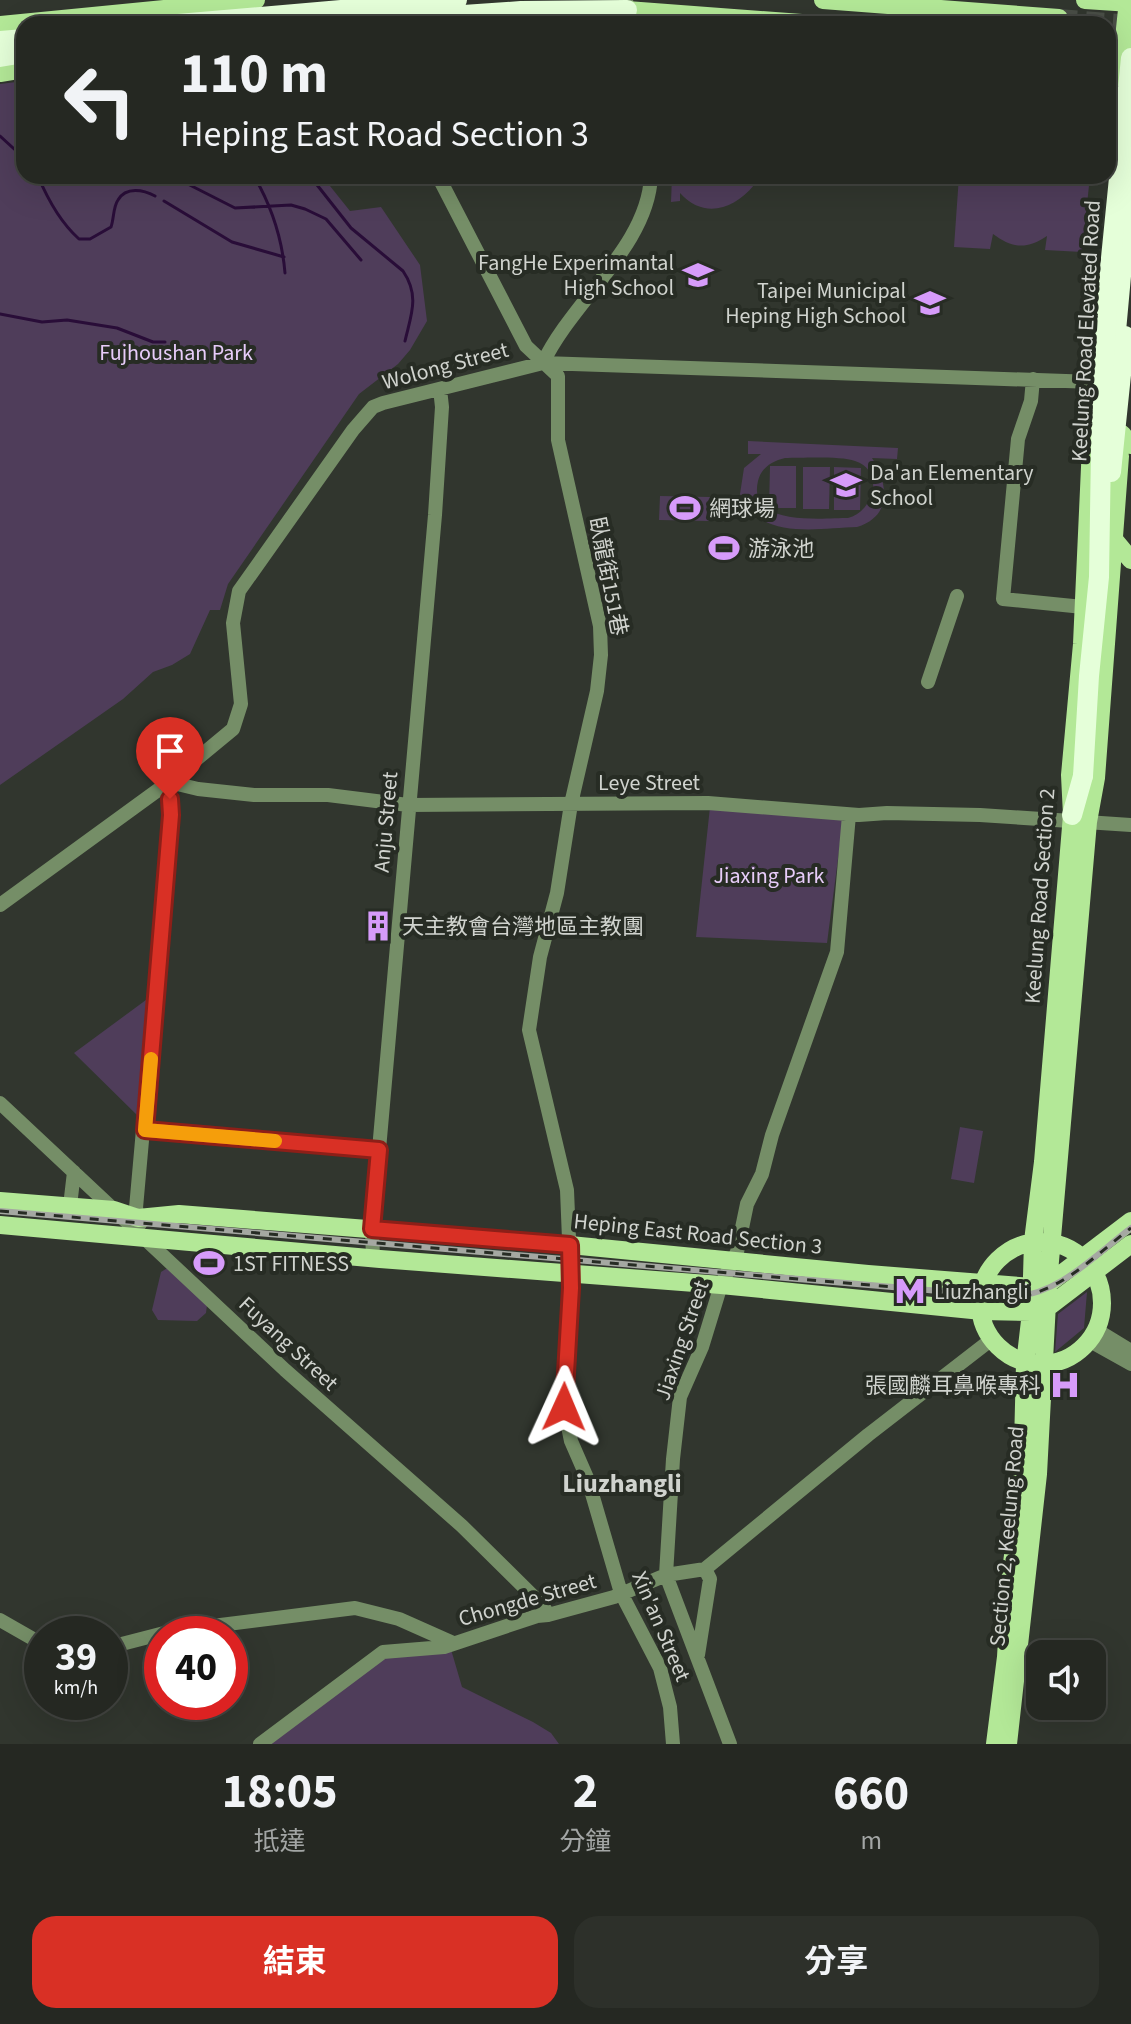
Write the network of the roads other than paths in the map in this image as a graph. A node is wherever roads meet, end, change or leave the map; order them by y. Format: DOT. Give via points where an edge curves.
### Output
graph roads {
  1 [pos="256,0"];
  2 [pos="457,0"];
  3 [pos="823,0"];
  4 [pos="1085,0"];
  5 [pos="1129,2"];
  6 [pos="628,11"];
  7 [pos="92,16"];
  8 [pos="272,16"];
  9 [pos="449,16"];
  10 [pos="700,16"];
  11 [pos="1033,16"];
  12 [pos="1123,70"];
  13 [pos="1116,145"];
  14 [pos="1131,166"];
  15 [pos="1116,174"];
  16 [pos="442,184"];
  17 [pos="650,184"];
  18 [pos="1112,184"];
  19 [pos="1115,184"];
  20 [pos="1131,281"];
  21 [pos="1126,359"];
  22 [pos="543,363"];
  23 [pos="1033,379"];
  24 [pos="1094,382"];
  25 [pos="440,389"];
  26 [pos="1128,404"];
  27 [pos="1126,439"];
  28 [pos="1090,442"];
  29 [pos="1120,491"];
  30 [pos="1094,509"];
  31 [pos="1114,540"];
  32 [pos="1131,560"];
  33 [pos="957,596"];
  34 [pos="1083,607"];
  35 [pos="928,682"];
  36 [pos="169,782"];
  37 [pos="571,804"];
  38 [pos="408,805"];
  39 [pos="849,815"];
  40 [pos="1080,818"];
  41 [pos="1131,825"];
  42 [pos="0,905"];
  43 [pos="0,1103"];
  44 [pos="145,1130"];
  45 [pos="379,1150"];
  46 [pos="74,1172"];
  47 [pos="0,1201"];
  48 [pos="70,1206"];
  49 [pos="114,1210"];
  50 [pos="138,1218"];
  51 [pos="1131,1221"];
  52 [pos="0,1225"];
  53 [pos="372,1229"];
  54 [pos="144,1237"];
  55 [pos="1042,1241"];
  56 [pos="1131,1244"];
  57 [pos="570,1245"];
  58 [pos="373,1258"];
  59 [pos="733,1260"];
  60 [pos="1087,1265"];
  61 [pos="570,1274"];
  62 [pos="984,1283"];
  63 [pos="721,1285"];
  64 [pos="1040,1286"];
  65 [pos="1039,1310"];
  66 [pos="982,1311"];
  67 [pos="1092,1334"];
  68 [pos="992,1339"];
  69 [pos="1131,1351"];
  70 [pos="1034,1364"];
  71 [pos="1131,1364"];
  72 [pos="705,1569"];
  73 [pos="666,1575"];
  74 [pos="621,1593"];
  75 [pos="548,1615"];
  76 [pos="0,1620"];
  77 [pos="24,1634"];
  78 [pos="128,1642"];
  79 [pos="453,1643"];
  80 [pos="698,1655"];
  81 [pos="260,1744"];
  82 [pos="673,1744"];
  83 [pos="730,1744"];
  84 [pos="995,1744"];
  85 [pos="1008,1744"];
  1 -- 7 [label="main road"];
  2 -- 8 [label="highway"];
  3 -- 11 [label="main road"];
  4 -- 5 [label="main road"];
  5 -- 12 [label="main road, Keelung Road Section 2"];
  6 -- 9 [label="highway"];
  6 -- 10 [label="main road"];
  12 -- 13 [label="main road, Keelung Road Section 2"];
  12 -- 15 [label="highway, Keelung Road Elevated Road, bridge"];
  14 -- 21 [label="highway"];
  16 -- 22 [label="street, 臥龍街151巷" via="526,346"];
  17 -- 22 [label="street" via="629,239 552,342"];
  18 -- 24 [label="main road, Keelung Road Section 2"];
  19 -- 30 [label="highway, Keelung Road Elevated Road, bridge"];
  20 -- 30 [label="highway, Keelung Road Elevated Road, bridge" via="1111,472"];
  21 -- 26 [label="main road, Keelung Road Section 2"];
  21 -- 29 [label="highway"];
  22 -- 23 [label="street, Wolong Street"];
  22 -- 25 [label="street, Wolong Street"];
  22 -- 37 [label="street, 臥龍街151巷" via="558,376 558,440 600,626 597,691"];
  23 -- 24 [label="street, Wolong Street"];
  23 -- 34 [label="street" via="1018,439 1003,599"];
  24 -- 28 [label="main road, Keelung Road Section 2"];
  25 -- 36 [label="street, Wolong Street" via="383,403 366,414 239,591 233,623 239,716 227,735"];
  25 -- 38 [label="street, Anju Street" via="436,502"];
  26 -- 27 [label="main road, Keelung Road Section 2"];
  27 -- 29 [label="main road, Keelung Road Section 2"];
  28 -- 29 [label="main road" via="1098,466"];
  28 -- 30 [label="main road, Keelung Road Section 2"];
  29 -- 31 [label="main road, Keelung Road Section 2"];
  30 -- 31 [label="main road"];
  30 -- 34 [label="main road, Keelung Road Section 2"];
  30 -- 40 [label="highway, Keelung Road Elevated Road, bridge" via="1099,577"];
  31 -- 32 [label="main road"];
  31 -- 40 [label="main road, Keelung Road Section 2" via="1096,778"];
  33 -- 35 [label="street"];
  34 -- 40 [label="main road, Keelung Road Section 2" via="1070,775"];
  36 -- 38 [label="street, Leye Street" via="254,795 328,795"];
  36 -- 42 [label="street, Wolong Street"];
  36 -- 44 [label="street" via="171,815"];
  37 -- 38 [label="street, Leye Street"];
  37 -- 39 [label="street, Leye Street" via="708,803"];
  37 -- 57 [label="street, 臥龍街151巷" via="529,1030 567,1190"];
  38 -- 45 [label="street, Anju Street"];
  39 -- 40 [label="street, Leye Street"];
  39 -- 59 [label="street, Jiaxing Street" via="837,952 762,1174 747,1204"];
  40 -- 41 [label="street, Leye Street"];
  40 -- 55 [label="main road, Keelung Road Section 2"];
  43 -- 46 [label="street, Fuyang Street"];
  44 -- 45 [label="street"];
  44 -- 50 [label="street"];
  45 -- 53 [label="street, Anju Street"];
  46 -- 48 [label="street"];
  46 -- 49 [label="street, Fuyang Street"];
  47 -- 48 [label="main road, Heping East Road Section 3"];
  48 -- 49 [label="main road, Heping East Road Section 3"];
  49 -- 50 [label="main road, Heping East Road Section 3"];
  49 -- 54 [label="street, Fuyang Street"];
  50 -- 53 [label="main road, Heping East Road Section 3" via="179,1214"];
  50 -- 54 [label="street"];
  51 -- 60 [label="main road"];
  52 -- 54 [label="main road"];
  53 -- 57 [label="main road, Heping East Road Section 3"];
  53 -- 58 [label="street, Anju Street"];
  54 -- 58 [label="main road"];
  54 -- 75 [label="street, Fuyang Street" via="462,1526"];
  55 -- 60 [label="main road" via="1072,1250"];
  55 -- 62 [label="main road" via="1017,1246 1000,1257"];
  55 -- 64 [label="main road, Keelung Road Section 2"];
  56 -- 60 [label="main road"];
  57 -- 59 [label="main road, Heping East Road Section 3"];
  57 -- 61 [label="street, Xin'an Street"];
  58 -- 61 [label="main road"];
  59 -- 62 [label="main road, Heping East Road Section 3"];
  59 -- 63 [label="street, Jiaxing Street"];
  60 -- 64 [label="main road"];
  60 -- 65 [label="main road"];
  60 -- 67 [label="main road" via="1101,1301"];
  61 -- 63 [label="main road"];
  61 -- 74 [label="street, Xin'an Street" via="564,1407"];
  62 -- 64 [label="main road, Heping East Road Section 3"];
  62 -- 66 [label="main road"];
  63 -- 66 [label="main road"];
  63 -- 73 [label="street, Jiaxing Street" via="680,1397"];
  64 -- 65 [label="main road, Section 2, Keelung Road"];
  65 -- 66 [label="main road"];
  65 -- 70 [label="main road, Section 2, Keelung Road"];
  66 -- 68 [label="main road"];
  67 -- 69 [label="street"];
  67 -- 70 [label="main road" via="1073,1354"];
  67 -- 71 [label="street"];
  68 -- 70 [label="main road" via="1006,1354"];
  68 -- 72 [label="street"];
  70 -- 84 [label="main road, Section 2, Keelung Road"];
  70 -- 85 [label="main road, Section 2, Keelung Road" via="1038,1474"];
  72 -- 73 [label="street, Chongde Street"];
  72 -- 80 [label="street" via="710,1579"];
  73 -- 74 [label="street, Chongde Street"];
  73 -- 80 [label="street, Jiaxing Street"];
  74 -- 75 [label="street, Chongde Street"];
  74 -- 82 [label="street, Xin'an Street" via="660,1668"];
  75 -- 79 [label="street, Chongde Street"];
  76 -- 77 [label="street"];
  78 -- 79 [label="street" via="172,1631 355,1608 399,1619"];
  79 -- 81 [label="street, Chongde Street" via="383,1652"];
  80 -- 83 [label="street, Jiaxing Street"];
}
